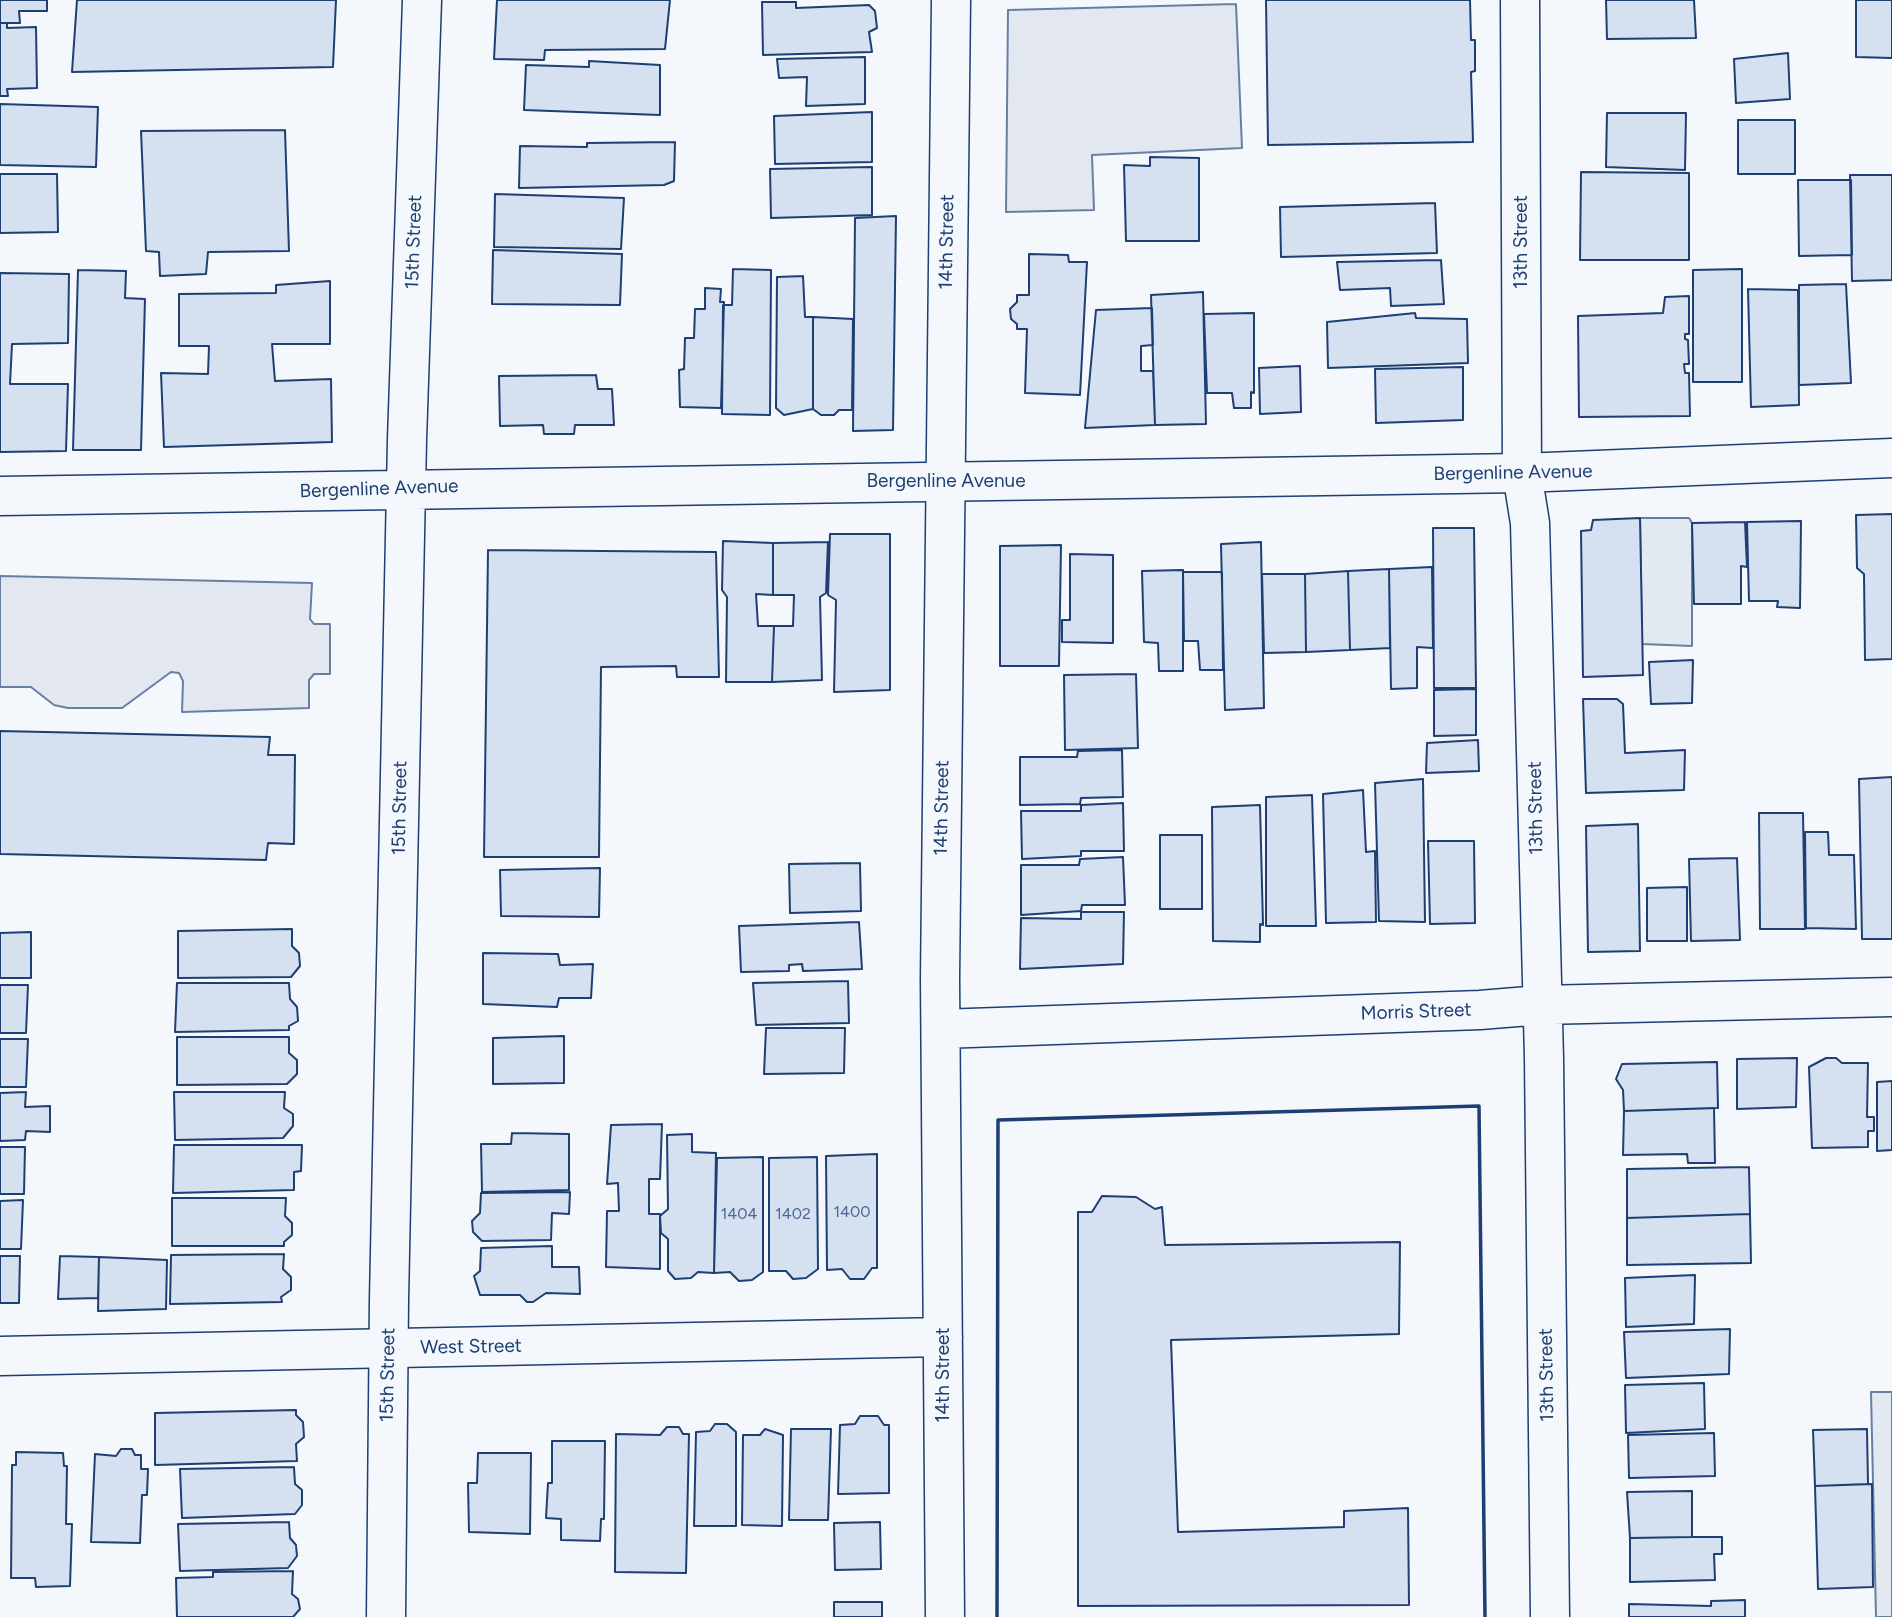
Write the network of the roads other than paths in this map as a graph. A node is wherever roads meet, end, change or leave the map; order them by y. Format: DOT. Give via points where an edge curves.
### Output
graph roads {
  1 [pos="422,0"];
  2 [pos="951,0"];
  3 [pos="1520,0"];
  4 [pos="1892,458"];
  5 [pos="1522,473"];
  6 [pos="945,480"];
  7 [pos="406,488"];
  8 [pos="0,496"];
  9 [pos="1892,997"];
  10 [pos="1541,1005"];
  11 [pos="941,1029"];
  12 [pos="943,1337"];
  13 [pos="389,1347"];
  14 [pos="0,1356"];
  15 [pos="386,1617"];
  16 [pos="945,1617"];
  17 [pos="1550,1617"];
  1 -- 7 [label="street, 15th Street"];
  2 -- 6 [label="street, 14th Street"];
  3 -- 5 [label="street, 13th Street"];
  4 -- 5 [label="street, Bergenline Avenue"];
  5 -- 6 [label="street, Bergenline Avenue"];
  5 -- 10 [label="street, 13th Street" via="1530,523"];
  6 -- 7 [label="street, Bergenline Avenue"];
  6 -- 11 [label="street, 14th Street"];
  7 -- 8 [label="street, Bergenline Avenue"];
  7 -- 13 [label="street, 15th Street"];
  9 -- 10 [label="street, Morris Street"];
  10 -- 11 [label="street, Morris Street"];
  10 -- 17 [label="street, 13th Street"];
  11 -- 12 [label="street, 14th Street"];
  12 -- 13 [label="street, West Street"];
  12 -- 16 [label="street, 14th Street"];
  13 -- 14 [label="street, West Street"];
  13 -- 15 [label="street, 15th Street"];
}
